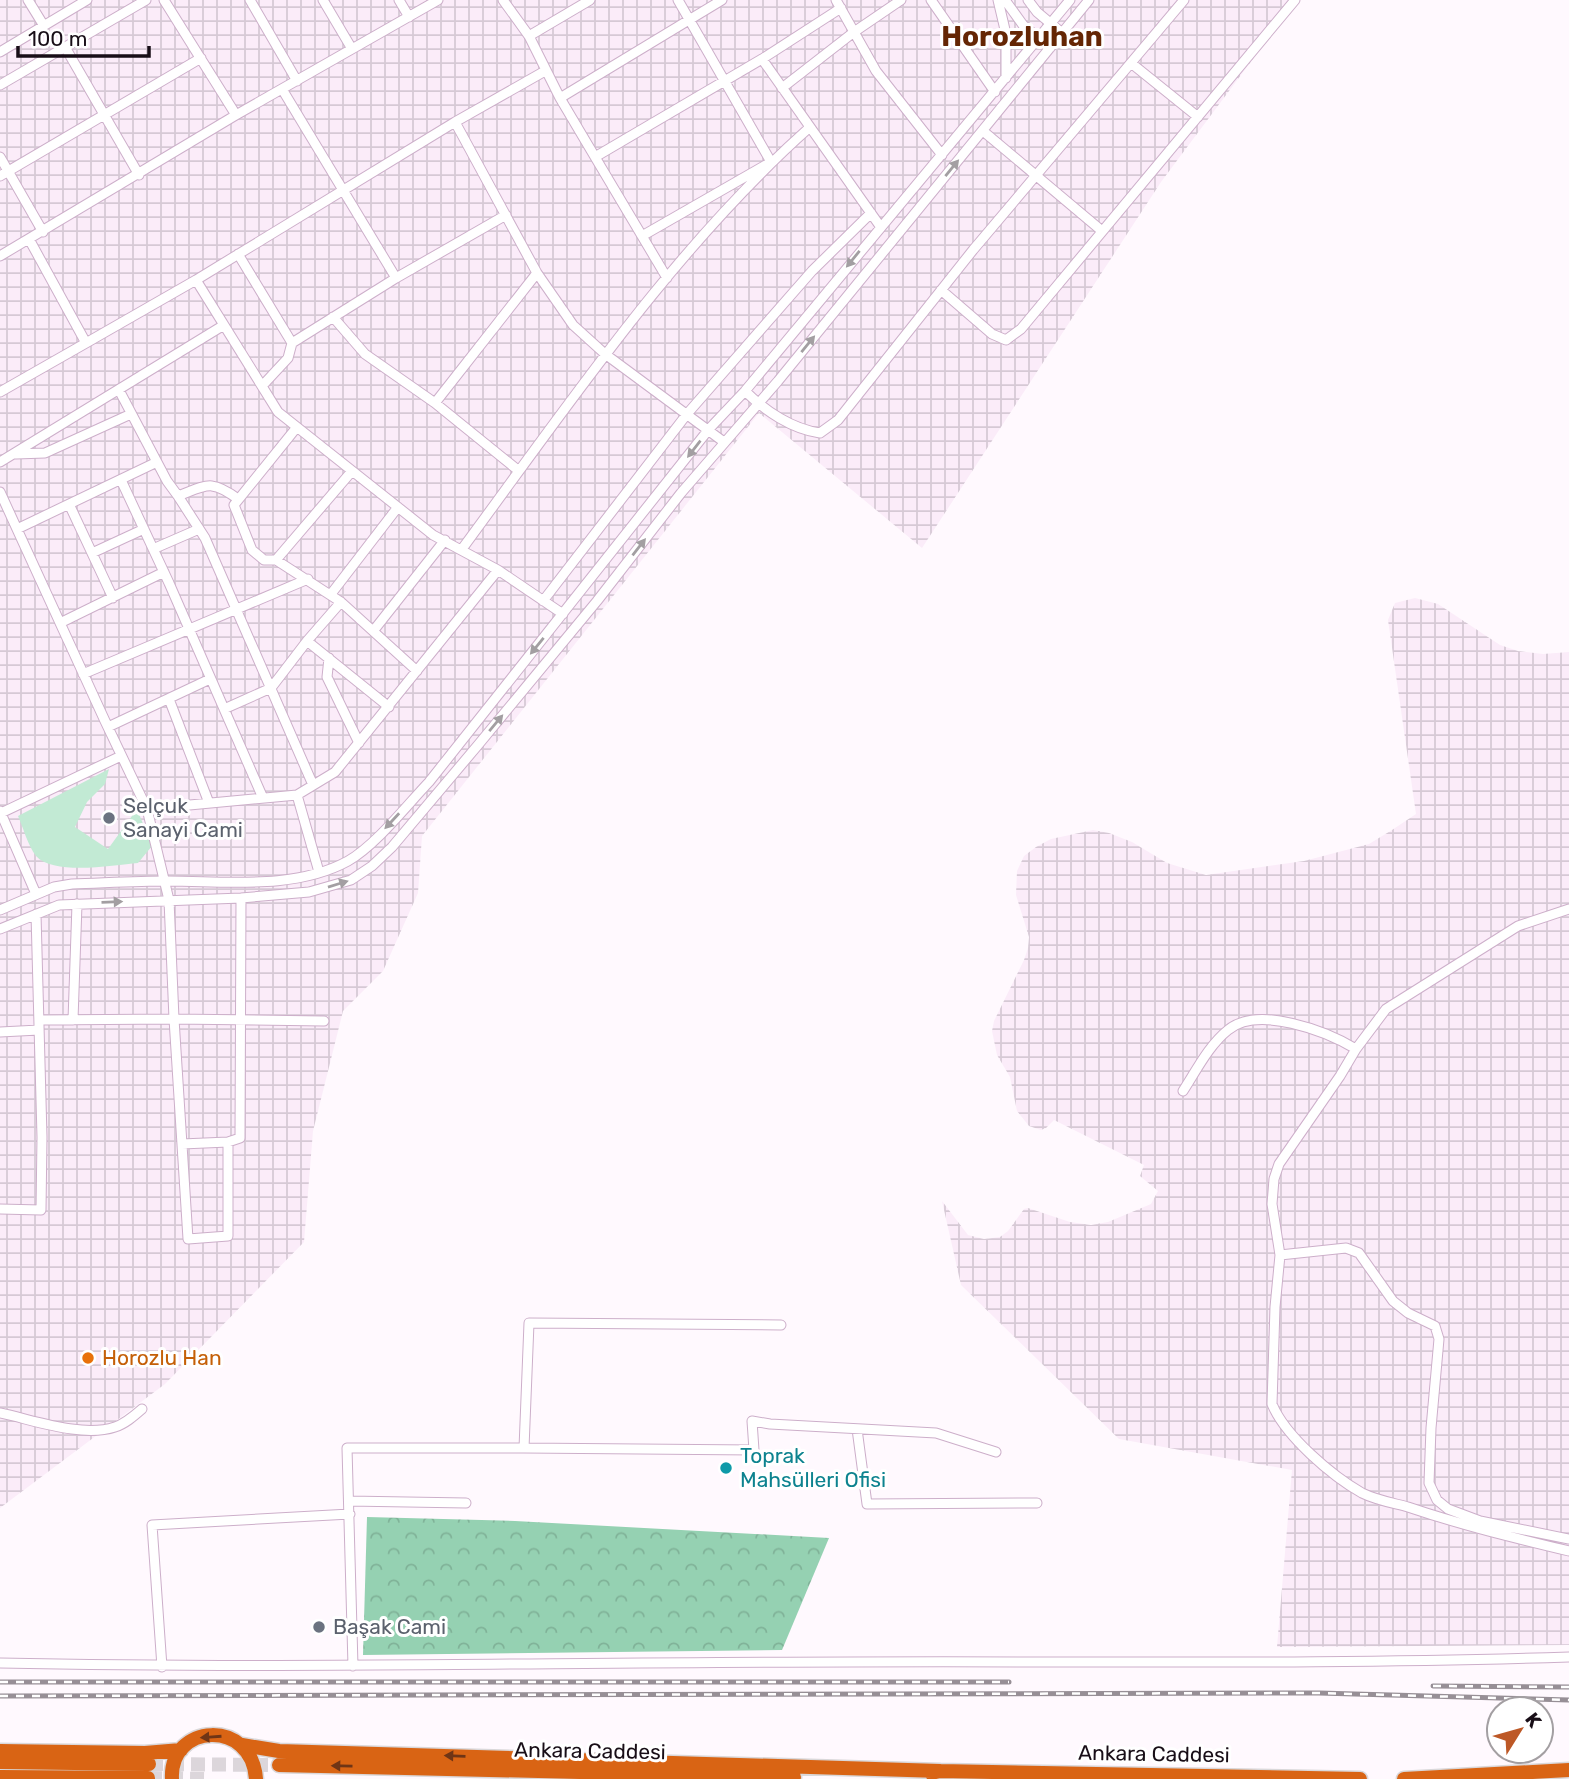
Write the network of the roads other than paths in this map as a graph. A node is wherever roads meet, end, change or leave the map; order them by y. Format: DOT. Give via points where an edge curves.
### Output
graph roads {
  1 [pos="28,0"];
  2 [pos="87,0"];
  3 [pos="146,0"];
  4 [pos="164,0"];
  5 [pos="250,0"];
  6 [pos="323,0"];
  7 [pos="399,0"];
  8 [pos="438,0"];
  9 [pos="503,0"];
  10 [pos="590,0"];
  11 [pos="678,0"];
  12 [pos="722,0"];
  13 [pos="901,0"];
  14 [pos="931,0"];
  15 [pos="998,0"];
  16 [pos="1005,0"];
  17 [pos="1028,0"];
  18 [pos="1070,0"];
  19 [pos="1089,0"];
  20 [pos="1184,0"];
  21 [pos="1295,0"];
  22 [pos="838,4"];
  23 [pos="409,17"];
  24 [pos="690,20"];
  25 [pos="1051,24"];
  26 [pos="44,26"];
  27 [pos="854,32"];
  28 [pos="1062,33"];
  29 [pos="529,36"];
  30 [pos="1039,39"];
  31 [pos="65,47"];
  32 [pos="1050,48"];
  33 [pos="352,49"];
  34 [pos="0,52"];
  35 [pos="201,58"];
  36 [pos="762,59"];
  37 [pos="1131,63"];
  38 [pos="545,71"];
  39 [pos="1006,78"];
  40 [pos="723,80"];
  41 [pos="297,81"];
  42 [pos="0,85"];
  43 [pos="782,88"];
  44 [pos="282,89"];
  45 [pos="995,92"];
  46 [pos="560,97"];
  47 [pos="104,115"];
  48 [pos="236,116"];
  49 [pos="1198,117"];
  50 [pos="455,122"];
  51 [pos="810,127"];
  52 [pos="983,131"];
  53 [pos="942,155"];
  54 [pos="0,157"];
  55 [pos="595,157"];
  56 [pos="771,162"];
  57 [pos="4,173"];
  58 [pos="139,175"];
  59 [pos="1036,175"];
  60 [pos="342,190"];
  61 [pos="871,213"];
  62 [pos="506,215"];
  63 [pos="880,226"];
  64 [pos="1102,231"];
  65 [pos="43,232"];
  66 [pos="642,236"];
  67 [pos="29,239"];
  68 [pos="239,254"];
  69 [pos="0,256"];
  70 [pos="537,273"];
  71 [pos="396,278"];
  72 [pos="667,278"];
  73 [pos="196,280"];
  74 [pos="941,290"];
  75 [pos="333,317"];
  76 [pos="224,325"];
  77 [pos="86,343"];
  78 [pos="292,343"];
  79 [pos="605,354"];
  80 [pos="262,386"];
  81 [pos="119,390"];
  82 [pos="745,391"];
  83 [pos="0,392"];
  84 [pos="435,403"];
  85 [pos="757,403"];
  86 [pos="131,414"];
  87 [pos="687,414"];
  88 [pos="297,427"];
  89 [pos="709,429"];
  90 [pos="724,442"];
  91 [pos="14,454"];
  92 [pos="0,462"];
  93 [pos="157,462"];
  94 [pos="352,471"];
  95 [pos="519,471"];
  96 [pos="121,480"];
  97 [pos="0,492"];
  98 [pos="178,496"];
  99 [pos="239,499"];
  100 [pos="69,504"];
  101 [pos="398,507"];
  102 [pos="17,529"];
  103 [pos="144,529"];
  104 [pos="200,529"];
  105 [pos="444,540"];
  106 [pos="153,549"];
  107 [pos="462,549"];
  108 [pos="92,553"];
  109 [pos="276,559"];
  110 [pos="498,570"];
  111 [pos="164,572"];
  112 [pos="308,579"];
  113 [pos="331,594"];
  114 [pos="113,598"];
  115 [pos="543,601"];
  116 [pos="341,602"];
  117 [pos="236,610"];
  118 [pos="563,614"];
  119 [pos="60,623"];
  120 [pos="189,629"];
  121 [pos="374,629"];
  122 [pos="307,640"];
  123 [pos="329,658"];
  124 [pos="417,671"];
  125 [pos="83,674"];
  126 [pos="211,679"];
  127 [pos="271,688"];
  128 [pos="169,699"];
  129 [pos="388,707"];
  130 [pos="224,709"];
  131 [pos="108,727"];
  132 [pos="359,743"];
  133 [pos="121,755"];
  134 [pos="313,785"];
  135 [pos="297,795"];
  136 [pos="263,798"];
  137 [pos="209,803"];
  138 [pos="148,809"];
  139 [pos="1,812"];
  140 [pos="319,872"];
  141 [pos="166,881"];
  142 [pos="36,894"];
  143 [pos="241,898"];
  144 [pos="169,900"];
  145 [pos="77,904"];
  146 [pos="1569,909"];
  147 [pos="0,910"];
  148 [pos="36,914"];
  149 [pos="0,929"];
  150 [pos="174,1019"];
  151 [pos="240,1019"];
  152 [pos="39,1020"];
  153 [pos="73,1020"];
  154 [pos="324,1021"];
  155 [pos="39,1031"];
  156 [pos="0,1032"];
  157 [pos="1356,1049"];
  158 [pos="1183,1091"];
  159 [pos="228,1142"];
  160 [pos="182,1144"];
  161 [pos="0,1209"];
  162 [pos="1280,1255"];
  163 [pos="781,1325"];
  164 [pos="142,1409"];
  165 [pos="0,1413"];
  166 [pos="858,1429"];
  167 [pos="524,1448"];
  168 [pos="996,1452"];
  169 [pos="349,1502"];
  170 [pos="466,1503"];
  171 [pos="1037,1503"];
  172 [pos="350,1514"];
  173 [pos="1569,1539"];
  174 [pos="1569,1551"];
  175 [pos="1569,1657"];
  176 [pos="0,1663"];
  177 [pos="353,1665"];
  178 [pos="162,1667"];
  179 [pos="0,1742"];
  180 [pos="242,1745"];
  181 [pos="181,1750"];
  182 [pos="0,1751"];
  183 [pos="50,1751"];
  184 [pos="0,1762"];
  185 [pos="279,1765"];
  186 [pos="1569,1770"];
  187 [pos="148,1771"];
  188 [pos="940,1772"];
  189 [pos="0,1777"];
  190 [pos="172,1779"];
  191 [pos="256,1779"];
  192 [pos="900,1779"];
  193 [pos="906,1779"];
  194 [pos="1360,1779"];
  195 [pos="1404,1779"];
  1 -- 26 [label="street"];
  2 -- 26 [label="street"];
  3 -- 31 [label="street"];
  4 -- 35 [label="street"];
  5 -- 41 [label="street"];
  6 -- 33 [label="street"];
  7 -- 23 [label="street"];
  8 -- 23 [label="street"];
  9 -- 29 [label="street"];
  10 -- 29 [label="street"];
  11 -- 24 [label="street"];
  12 -- 24 [label="street"];
  13 -- 27 [label="street"];
  14 -- 45 [label="street"];
  15 -- 39 [label="street" via="1006,34"];
  16 -- 30 [label="street"];
  17 -- 25 [label="street"];
  18 -- 25 [label="street"];
  19 -- 28 [label="street"];
  20 -- 37 [label="street"];
  21 -- 49 [label="street"];
  22 -- 27 [label="street"];
  22 -- 36 [label="street"];
  23 -- 33 [label="street"];
  24 -- 40 [label="street"];
  24 -- 46 [label="street"];
  25 -- 28 [label="street"];
  25 -- 30 [label="street"];
  26 -- 34 [label="street"];
  27 -- 43 [label="street"];
  27 -- 53 [label="street" via="876,71"];
  28 -- 32 [label="street"];
  29 -- 38 [label="street"];
  30 -- 32 [label="street"];
  30 -- 39 [label="street"];
  31 -- 42 [label="street"];
  31 -- 47 [label="street"];
  32 -- 52 [label="street"];
  33 -- 41 [label="street"];
  35 -- 47 [label="street"];
  35 -- 48 [label="street"];
  36 -- 40 [label="street"];
  36 -- 43 [label="street"];
  37 -- 49 [label="street"];
  37 -- 59 [label="street"];
  38 -- 46 [label="street"];
  38 -- 50 [label="street"];
  39 -- 45 [label="street"];
  40 -- 55 [label="street"];
  40 -- 56 [label="street"];
  41 -- 44 [label="street"];
  43 -- 51 [label="street"];
  44 -- 48 [label="street"];
  44 -- 60 [label="street"];
  45 -- 53 [label="street"];
  46 -- 55 [label="street"];
  47 -- 57 [label="street"];
  47 -- 58 [label="street"];
  48 -- 58 [label="street"];
  49 -- 64 [label="street"];
  50 -- 60 [label="street"];
  50 -- 62 [label="street"];
  51 -- 56 [label="street"];
  51 -- 61 [label="street"];
  52 -- 59 [label="street"];
  85 -- 52 [label="street, one-way"];
  53 -- 63 [label="street"];
  54 -- 57 [label="street"];
  55 -- 66 [label="street"];
  56 -- 66 [label="street"];
  56 -- 72 [label="street"];
  57 -- 65 [label="street"];
  58 -- 65 [label="street"];
  59 -- 64 [label="street"];
  59 -- 74 [label="street"];
  60 -- 68 [label="street"];
  60 -- 71 [label="street"];
  61 -- 63 [label="street"];
  61 -- 87 [label="street" via="812,271"];
  62 -- 70 [label="street"];
  62 -- 71 [label="street"];
  63 -- 82 [label="street, one-way"];
  64 -- 74 [label="street" via="1021,329 1006,340 992,334"];
  65 -- 67 [label="street"];
  66 -- 72 [label="street"];
  67 -- 69 [label="street"];
  67 -- 77 [label="street"];
  68 -- 73 [label="street"];
  68 -- 78 [label="street"];
  70 -- 79 [label="street" via="573,325"];
  70 -- 84 [label="street"];
  71 -- 75 [label="street"];
  72 -- 79 [label="street"];
  73 -- 76 [label="street"];
  73 -- 77 [label="street"];
  74 -- 85 [label="street" via="838,420 820,433 802,430"];
  75 -- 78 [label="street"];
  75 -- 84 [label="street" via="365,354"];
  76 -- 80 [label="street"];
  76 -- 81 [label="street"];
  77 -- 83 [label="street"];
  78 -- 80 [label="street" via="288,358"];
  79 -- 87 [label="street"];
  79 -- 95 [label="street"];
  80 -- 88 [label="street" via="278,412"];
  81 -- 86 [label="street"];
  81 -- 91 [label="street"];
  82 -- 85 [label="street"];
  82 -- 89 [label="street"];
  84 -- 95 [label="street"];
  85 -- 90 [label="street"];
  86 -- 91 [label="street" via="44,453"];
  86 -- 93 [label="street"];
  87 -- 89 [label="street"];
  87 -- 115 [label="street"];
  88 -- 94 [label="street"];
  88 -- 99 [label="street"];
  89 -- 90 [label="street"];
  89 -- 118 [label="street, one-way"];
  143 -- 90 [label="street, one-way" via="309,892 351,880 372,866 597,601"];
  91 -- 92 [label="street"];
  93 -- 96 [label="street"];
  93 -- 98 [label="street"];
  94 -- 101 [label="street"];
  94 -- 109 [label="street"];
  95 -- 107 [label="street"];
  96 -- 100 [label="street"];
  96 -- 103 [label="street"];
  97 -- 102 [label="street"];
  98 -- 99 [label="street" via="207,485 219,486"];
  98 -- 104 [label="street"];
  99 -- 109 [label="street" via="234,505 252,550 264,560"];
  100 -- 102 [label="street"];
  100 -- 108 [label="street"];
  101 -- 105 [label="street"];
  101 -- 113 [label="street"];
  102 -- 119 [label="street"];
  103 -- 106 [label="street"];
  103 -- 108 [label="street"];
  104 -- 106 [label="street"];
  104 -- 117 [label="street"];
  105 -- 107 [label="street"];
  105 -- 121 [label="street"];
  106 -- 111 [label="street"];
  107 -- 110 [label="street"];
  108 -- 114 [label="street"];
  109 -- 112 [label="street"];
  110 -- 115 [label="street"];
  110 -- 124 [label="street"];
  111 -- 114 [label="street"];
  111 -- 120 [label="street"];
  112 -- 113 [label="street"];
  112 -- 117 [label="street"];
  113 -- 116 [label="street"];
  114 -- 119 [label="street"];
  115 -- 118 [label="street"];
  116 -- 121 [label="street"];
  116 -- 122 [label="street"];
  117 -- 120 [label="street"];
  117 -- 127 [label="street"];
  118 -- 140 [label="street, one-way" via="429,782 381,833 349,860"];
  119 -- 125 [label="street"];
  120 -- 125 [label="street"];
  120 -- 126 [label="street"];
  121 -- 124 [label="street"];
  122 -- 123 [label="street"];
  122 -- 127 [label="street"];
  123 -- 129 [label="street"];
  123 -- 132 [label="street" via="327,677"];
  124 -- 129 [label="street"];
  125 -- 131 [label="street"];
  126 -- 128 [label="street"];
  126 -- 130 [label="street"];
  127 -- 130 [label="street"];
  127 -- 134 [label="street"];
  128 -- 131 [label="street"];
  128 -- 137 [label="street"];
  129 -- 132 [label="street"];
  130 -- 136 [label="street"];
  131 -- 133 [label="street"];
  132 -- 134 [label="street" via="335,772"];
  133 -- 138 [label="street"];
  133 -- 139 [label="street"];
  134 -- 135 [label="street"];
  135 -- 136 [label="street"];
  135 -- 140 [label="street"];
  136 -- 137 [label="street"];
  137 -- 138 [label="street"];
  138 -- 141 [label="street"];
  139 -- 142 [label="street"];
  140 -- 141 [label="street" via="280,880"];
  141 -- 142 [label="street" via="72,884"];
  141 -- 144 [label="street"];
  142 -- 147 [label="street"];
  143 -- 144 [label="street"];
  143 -- 151 [label="street"];
  145 -- 144 [label="street, one-way"];
  144 -- 150 [label="street"];
  145 -- 148 [label="street"];
  145 -- 153 [label="street"];
  146 -- 157 [label="street" via="1518,926 1422,985 1386,1009"];
  148 -- 149 [label="street"];
  148 -- 152 [label="street"];
  150 -- 151 [label="street"];
  150 -- 153 [label="street"];
  150 -- 160 [label="street"];
  151 -- 154 [label="street"];
  151 -- 159 [label="street" via="240,1138"];
  152 -- 153 [label="street"];
  152 -- 155 [label="street"];
  155 -- 156 [label="street"];
  155 -- 161 [label="street" via="41,1210"];
  157 -- 158 [label="street" via="1294,1024 1267,1019 1241,1022 1212,1048"];
  157 -- 162 [label="street" via="1279,1164 1272,1204"];
  159 -- 160 [label="street"];
  159 -- 160 [label="street" via="228,1236 188,1240"];
  162 -- 173 [label="street" via="1346,1248 1359,1253 1393,1301 1436,1326 1429,1483 1437,1500 1480,1521"];
  162 -- 174 [label="street" via="1272,1404 1291,1435 1344,1482 1365,1494 1451,1522"];
  163 -- 167 [label="street" via="529,1323"];
  164 -- 165 [label="street" via="115,1427 87,1432"];
  166 -- 167 [label="street" via="752,1421 754,1450"];
  166 -- 168 [label="street" via="936,1433"];
  166 -- 171 [label="street" via="867,1504"];
  167 -- 169 [label="street" via="347,1448"];
  169 -- 170 [label="street"];
  169 -- 172 [label="street"];
  172 -- 177 [label="street"];
  172 -- 178 [label="street" via="152,1525"];
  175 -- 177 [label="street" via="1194,1664"];
  176 -- 178 [label="street"];
  177 -- 178 [label="street"];
  179 -- 183 [label="highway"];
  180 -- 181 [label="highway, one-way" via="231,1738 204,1736"];
  188 -- 180 [label="highway, one-way" via="279,1751"];
  180 -- 191 [label="highway" via="251,1755"];
  181 -- 183 [label="highway"];
  181 -- 190 [label="highway"];
  182 -- 183 [label="highway"];
  184 -- 187 [label="highway"];
  192 -- 185 [label="highway, Ankara Caddesi, one-way"];
  186 -- 195 [label="highway"];
  187 -- 189 [label="highway"];
  188 -- 193 [label="highway, Ankara Caddesi"];
  188 -- 194 [label="highway, Ankara Caddesi"];
}
